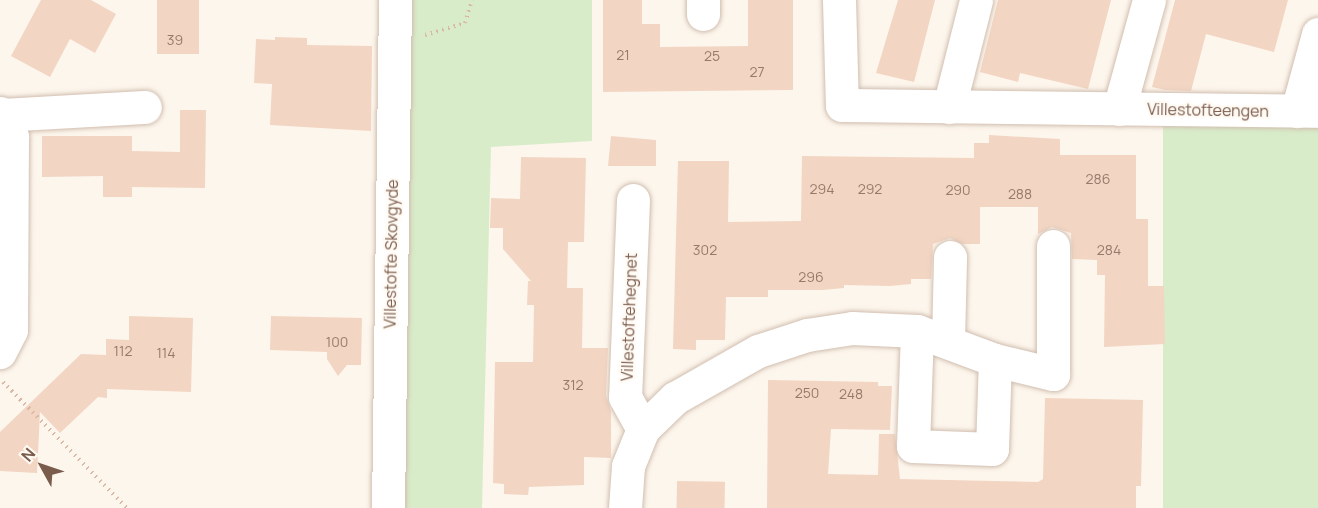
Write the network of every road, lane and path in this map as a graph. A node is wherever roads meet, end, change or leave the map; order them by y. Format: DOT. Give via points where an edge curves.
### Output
graph roads {
  1 [pos="395,0"];
  2 [pos="472,0"];
  3 [pos="839,0"];
  4 [pos="976,0"];
  5 [pos="1149,0"];
  6 [pos="1318,34"];
  7 [pos="393,45"];
  8 [pos="145,107"];
  9 [pos="949,107"];
  10 [pos="1119,109"];
  11 [pos="1307,111"];
  12 [pos="1,114"];
  13 [pos="633,200"];
  14 [pos="1053,246"];
  15 [pos="950,258"];
  16 [pos="917,331"];
  17 [pos="948,341"];
  18 [pos="0,352"];
  19 [pos="995,360"];
  20 [pos="0,380"];
  21 [pos="643,429"];
  22 [pos="127,508"];
  23 [pos="388,508"];
  24 [pos="625,508"];
  1 -- 7 [label="street, Villestofte Skovgyde"];
  2 -- 7 [label="path" via="465,23"];
  3 -- 9 [label="street, Villestofteengen" via="842,105"];
  4 -- 9 [label="street"];
  5 -- 10 [label="street"];
  6 -- 11 [label="street, Villestofteengen"];
  7 -- 23 [label="street, Villestofte Skovgyde"];
  8 -- 12 [label="street"];
  9 -- 10 [label="street, Villestofteengen"];
  10 -- 11 [label="street, Villestofteengen"];
  12 -- 18 [label="street" via="12,137 10,330"];
  13 -- 21 [label="street, Villestoftehegnet" via="625,397"];
  14 -- 19 [label="street" via="1053,374"];
  15 -- 17 [label="street"];
  16 -- 17 [label="street"];
  16 -- 19 [label="street" via="913,446 992,448"];
  16 -- 21 [label="street" via="852,328 807,335 758,351 675,398"];
  17 -- 19 [label="street"];
  20 -- 22 [label="path"];
  21 -- 24 [label="street" via="628,466"];
}
